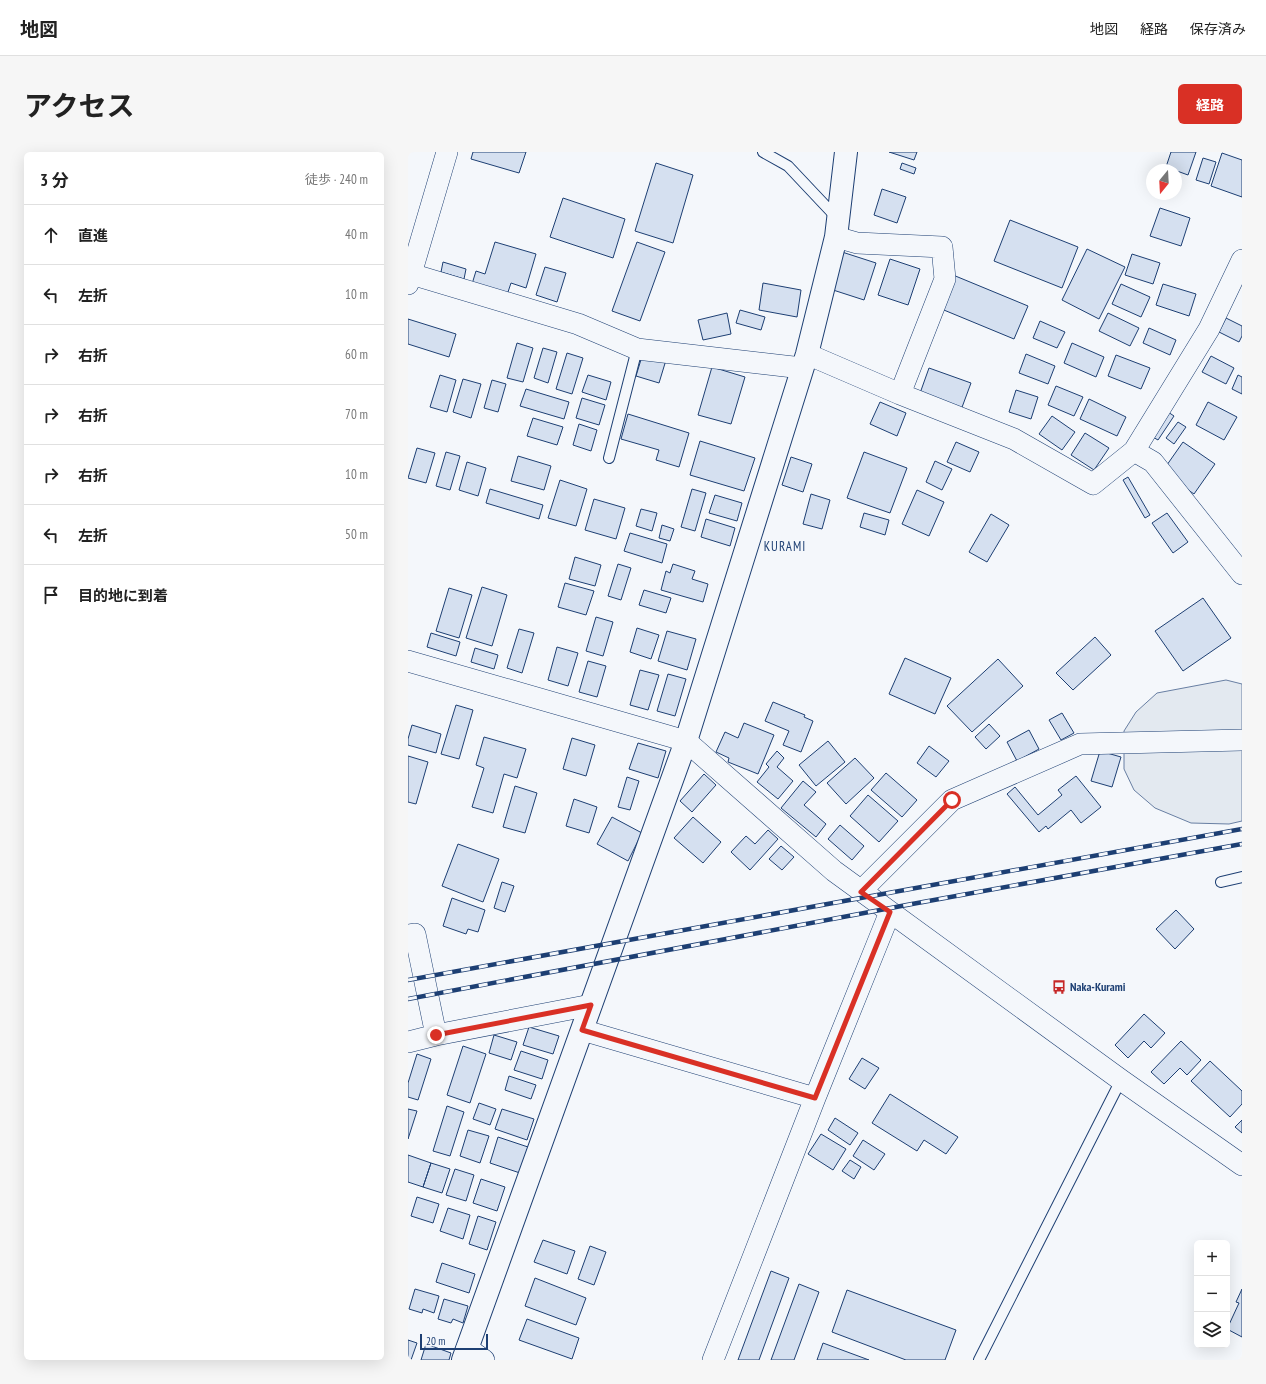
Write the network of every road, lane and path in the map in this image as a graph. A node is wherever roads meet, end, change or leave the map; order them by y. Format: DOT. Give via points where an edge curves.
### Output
graph roads {
  1 [pos="447,152"];
  2 [pos="763,152"];
  3 [pos="848,155"];
  4 [pos="838,228"];
  5 [pos="1242,260"];
  6 [pos="409,279"];
  7 [pos="637,349"];
  8 [pos="804,361"];
  9 [pos="900,394"];
  10 [pos="1134,451"];
  11 [pos="609,458"];
  12 [pos="1242,574"];
  13 [pos="408,661"];
  14 [pos="1242,740"];
  15 [pos="686,741"];
  16 [pos="1242,877"];
  17 [pos="1221,882"];
  18 [pos="861,892"];
  19 [pos="890,912"];
  20 [pos="408,935"];
  21 [pos="591,1005"];
  22 [pos="582,1030"];
  23 [pos="436,1035"];
  24 [pos="408,1042"];
  25 [pos="1121,1080"];
  26 [pos="815,1098"];
  27 [pos="1242,1165"];
  28 [pos="471,1356"];
  29 [pos="713,1360"];
  30 [pos="979,1360"];
  1 -- 6 [label="street"];
  2 -- 4 [label="lane" via="788,166"];
  3 -- 4 [label="street"];
  4 -- 8 [label="street"];
  4 -- 9 [label="street" via="857,243 942,247 946,279"];
  5 -- 10 [label="street" via="1209,329"];
  6 -- 7 [label="street" via="578,324"];
  7 -- 8 [label="street"];
  7 -- 11 [label="lane"];
  8 -- 9 [label="street"];
  8 -- 15 [label="street"];
  9 -- 10 [label="street" via="1014,439 1093,484"];
  10 -- 12 [label="street" via="1153,462"];
  13 -- 15 [label="street"];
  14 -- 18 [label="street" via="1080,744 952,800"];
  15 -- 18 [label="street"];
  15 -- 21 [label="street"];
  16 -- 17 [label="lane"];
  18 -- 19 [label="street"];
  19 -- 25 [label="street"];
  19 -- 26 [label="street"];
  20 -- 23 [label="street" via="415,934"];
  21 -- 22 [label="street"];
  21 -- 23 [label="street"];
  22 -- 26 [label="street"];
  22 -- 28 [label="street"];
  23 -- 24 [label="street"];
  25 -- 27 [label="street"];
  25 -- 30 [label="lane"];
  26 -- 29 [label="street"];
}
